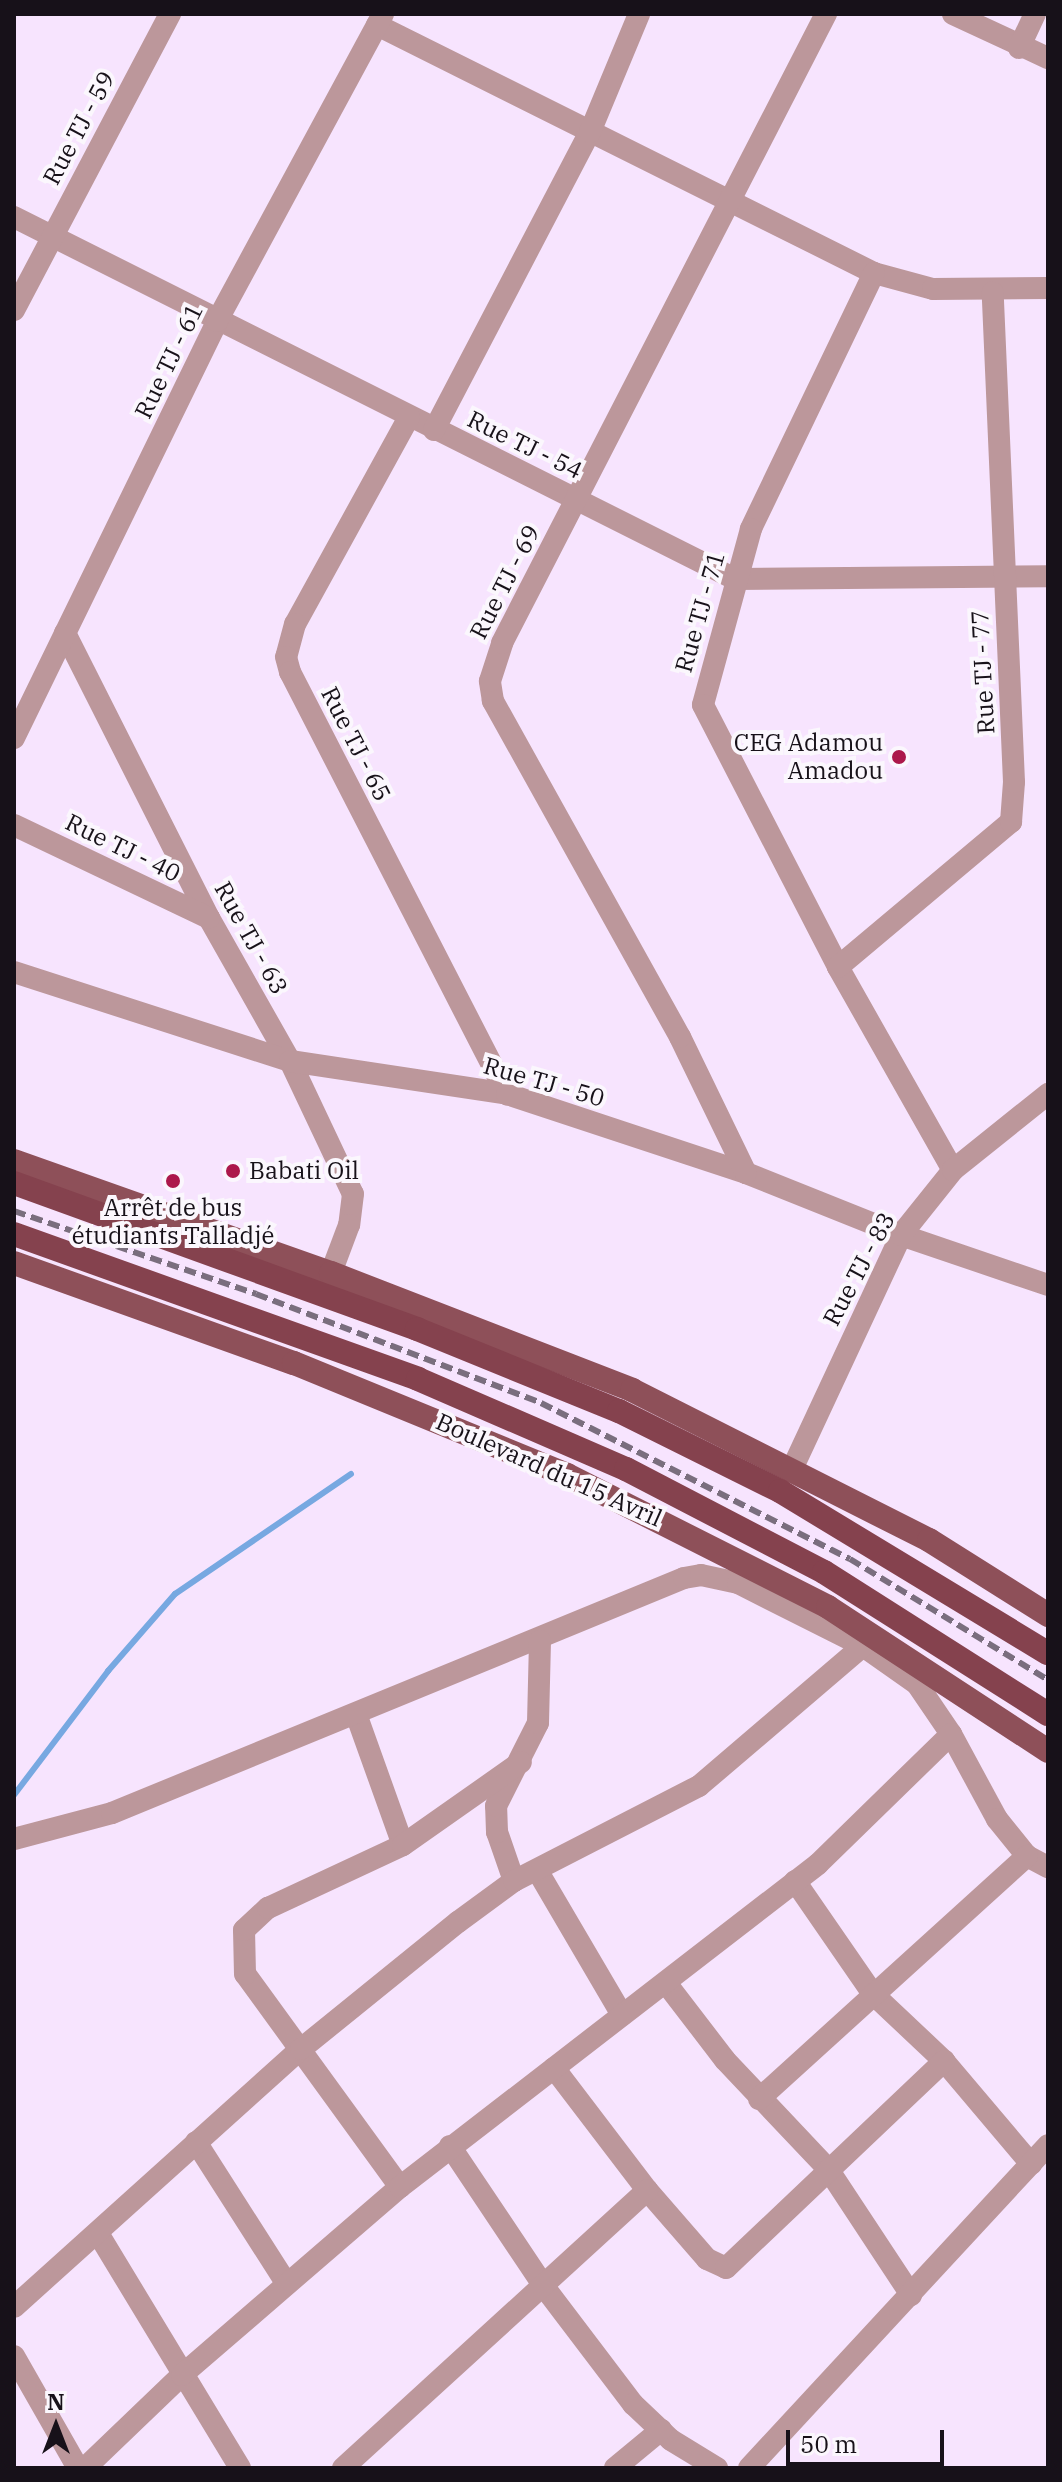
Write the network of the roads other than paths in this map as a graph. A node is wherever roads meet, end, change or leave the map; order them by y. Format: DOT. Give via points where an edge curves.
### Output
graph roads {
  1 [pos="170,14"];
  2 [pos="639,14"];
  3 [pos="826,14"];
  4 [pos="953,14"];
  5 [pos="1035,14"];
  6 [pos="380,20"];
  7 [pos="1019,48"];
  8 [pos="1048,58"];
  9 [pos="590,132"];
  10 [pos="730,203"];
  11 [pos="14,217"];
  12 [pos="52,234"];
  13 [pos="874,273"];
  14 [pos="1048,288"];
  15 [pos="993,292"];
  16 [pos="14,310"];
  17 [pos="217,321"];
  18 [pos="409,417"];
  19 [pos="434,430"];
  20 [pos="577,499"];
  21 [pos="1048,576"];
  22 [pos="1004,578"];
  23 [pos="735,579"];
  24 [pos="65,633"];
  25 [pos="14,738"];
  26 [pos="14,825"];
  27 [pos="209,918"];
  28 [pos="838,967"];
  29 [pos="14,972"];
  30 [pos="290,1061"];
  31 [pos="507,1094"];
  32 [pos="1048,1094"];
  33 [pos="14,1161"];
  34 [pos="953,1170"];
  35 [pos="746,1173"];
  36 [pos="14,1183"];
  37 [pos="14,1234"];
  38 [pos="901,1235"];
  39 [pos="14,1263"];
  40 [pos="331,1273"];
  41 [pos="1048,1285"];
  42 [pos="793,1467"];
  43 [pos="1043,1606"];
  44 [pos="540,1641"];
  45 [pos="863,1646"];
  46 [pos="1048,1653"];
  47 [pos="356,1714"];
  48 [pos="1048,1714"];
  49 [pos="951,1734"];
  50 [pos="1048,1751"];
  51 [pos="521,1762"];
  52 [pos="14,1839"];
  53 [pos="403,1845"];
  54 [pos="1027,1856"];
  55 [pos="1048,1867"];
  56 [pos="537,1870"];
  57 [pos="514,1881"];
  58 [pos="795,1881"];
  59 [pos="666,1983"];
  60 [pos="873,1994"];
  61 [pos="622,2015"];
  62 [pos="301,2049"];
  63 [pos="944,2061"];
  64 [pos="554,2068"];
  65 [pos="759,2099"];
  66 [pos="196,2142"];
  67 [pos="1048,2145"];
  68 [pos="450,2146"];
  69 [pos="1031,2164"];
  70 [pos="828,2169"];
  71 [pos="400,2187"];
  72 [pos="647,2190"];
  73 [pos="99,2235"];
  74 [pos="286,2283"];
  75 [pos="545,2288"];
  76 [pos="911,2295"];
  77 [pos="14,2307"];
  78 [pos="14,2356"];
  79 [pos="182,2375"];
  80 [pos="661,2430"];
  81 [pos="78,2468"];
  82 [pos="85,2468"];
  83 [pos="240,2468"];
  84 [pos="343,2468"];
  85 [pos="615,2468"];
  86 [pos="717,2468"];
  87 [pos="749,2468"];
  1 -- 12 [label="street, Rue TJ - 59"];
  2 -- 9 [label="street"];
  3 -- 10 [label="street, Rue TJ - 69"];
  4 -- 7 [label="street"];
  5 -- 7 [label="street"];
  6 -- 9 [label="street"];
  6 -- 17 [label="street, Rue TJ - 61"];
  7 -- 8 [label="street"];
  9 -- 10 [label="street"];
  9 -- 19 [label="street"];
  10 -- 13 [label="street"];
  10 -- 20 [label="street, Rue TJ - 69"];
  11 -- 12 [label="street, Rue TJ - 54"];
  12 -- 16 [label="street, Rue TJ - 59"];
  12 -- 17 [label="street, Rue TJ - 54"];
  13 -- 15 [label="street" via="933,289"];
  13 -- 23 [label="street, Rue TJ - 71" via="786,450"];
  14 -- 15 [label="street"];
  15 -- 22 [label="street, Rue TJ - 77"];
  17 -- 18 [label="street, Rue TJ - 54"];
  17 -- 24 [label="street, Rue TJ - 61"];
  18 -- 19 [label="street, Rue TJ - 54"];
  18 -- 31 [label="street, Rue TJ - 65" via="295,624 286,657"];
  19 -- 20 [label="street, Rue TJ - 54"];
  20 -- 23 [label="street, Rue TJ - 54"];
  20 -- 35 [label="street, Rue TJ - 69" via="493,664 493,701 680,1037"];
  21 -- 22 [label="street, Rue TJ - 54"];
  22 -- 23 [label="street, Rue TJ - 54"];
  22 -- 28 [label="street, Rue TJ - 77" via="1014,782 1011,822"];
  23 -- 28 [label="street, Rue TJ - 71" via="703,705"];
  24 -- 25 [label="street, Rue TJ - 61"];
  24 -- 27 [label="street, Rue TJ - 63"];
  26 -- 27 [label="street, Rue TJ - 40"];
  27 -- 30 [label="street, Rue TJ - 63"];
  28 -- 34 [label="street, Rue TJ - 71"];
  29 -- 30 [label="street, Rue TJ - 50"];
  30 -- 31 [label="street, Rue TJ - 50"];
  30 -- 40 [label="street, Rue TJ - 63" via="353,1194 349,1225"];
  31 -- 35 [label="street, Rue TJ - 50"];
  32 -- 34 [label="street, Rue TJ - 83"];
  33 -- 40 [label="main road"];
  34 -- 38 [label="street, Rue TJ - 83"];
  35 -- 38 [label="street, Rue TJ - 50"];
  36 -- 46 [label="highway" via="417,1329 619,1411 780,1491"];
  37 -- 48 [label="highway, Boulevard du 15 Avril" via="418,1379 626,1469 824,1572"];
  38 -- 41 [label="street, Rue TJ - 50"];
  38 -- 42 [label="street, Rue TJ - 83"];
  39 -- 50 [label="main road, Boulevard du 15 Avril" via="294,1363 567,1475 828,1607"];
  40 -- 42 [label="main road" via="632,1390"];
  42 -- 43 [label="main road"];
  44 -- 45 [label="street" via="701,1575 738,1583"];
  44 -- 47 [label="street"];
  44 -- 51 [label="street" via="538,1723"];
  45 -- 49 [label="street" via="917,1684"];
  45 -- 56 [label="street" via="699,1786"];
  47 -- 52 [label="street" via="112,1813"];
  47 -- 53 [label="street"];
  49 -- 54 [label="street" via="997,1819"];
  49 -- 58 [label="street"];
  51 -- 53 [label="street"];
  51 -- 57 [label="street" via="496,1806 495,1820"];
  53 -- 62 [label="street" via="268,1908 244,1930 245,1974"];
  54 -- 55 [label="street"];
  54 -- 60 [label="street"];
  56 -- 57 [label="street"];
  56 -- 61 [label="street"];
  57 -- 62 [label="street"];
  58 -- 59 [label="street"];
  58 -- 60 [label="street"];
  59 -- 61 [label="street"];
  59 -- 65 [label="street"];
  60 -- 63 [label="street"];
  60 -- 65 [label="street"];
  61 -- 64 [label="street"];
  62 -- 66 [label="street"];
  62 -- 71 [label="street"];
  63 -- 69 [label="street"];
  63 -- 70 [label="street"];
  64 -- 68 [label="street"];
  64 -- 72 [label="street"];
  65 -- 70 [label="street"];
  66 -- 73 [label="street" via="146,2183"];
  66 -- 74 [label="street"];
  67 -- 69 [label="street"];
  68 -- 71 [label="street"];
  68 -- 75 [label="street"];
  69 -- 76 [label="street"];
  70 -- 72 [label="street" via="726,2268 707,2259"];
  70 -- 76 [label="street"];
  71 -- 74 [label="street"];
  72 -- 75 [label="street"];
  73 -- 77 [label="street"];
  73 -- 79 [label="street"];
  74 -- 79 [label="street"];
  75 -- 80 [label="street" via="633,2404"];
  75 -- 84 [label="street"];
  76 -- 87 [label="street"];
  78 -- 81 [label="street"];
  79 -- 82 [label="street"];
  79 -- 83 [label="street"];
  80 -- 85 [label="street"];
  80 -- 86 [label="street"];
}
